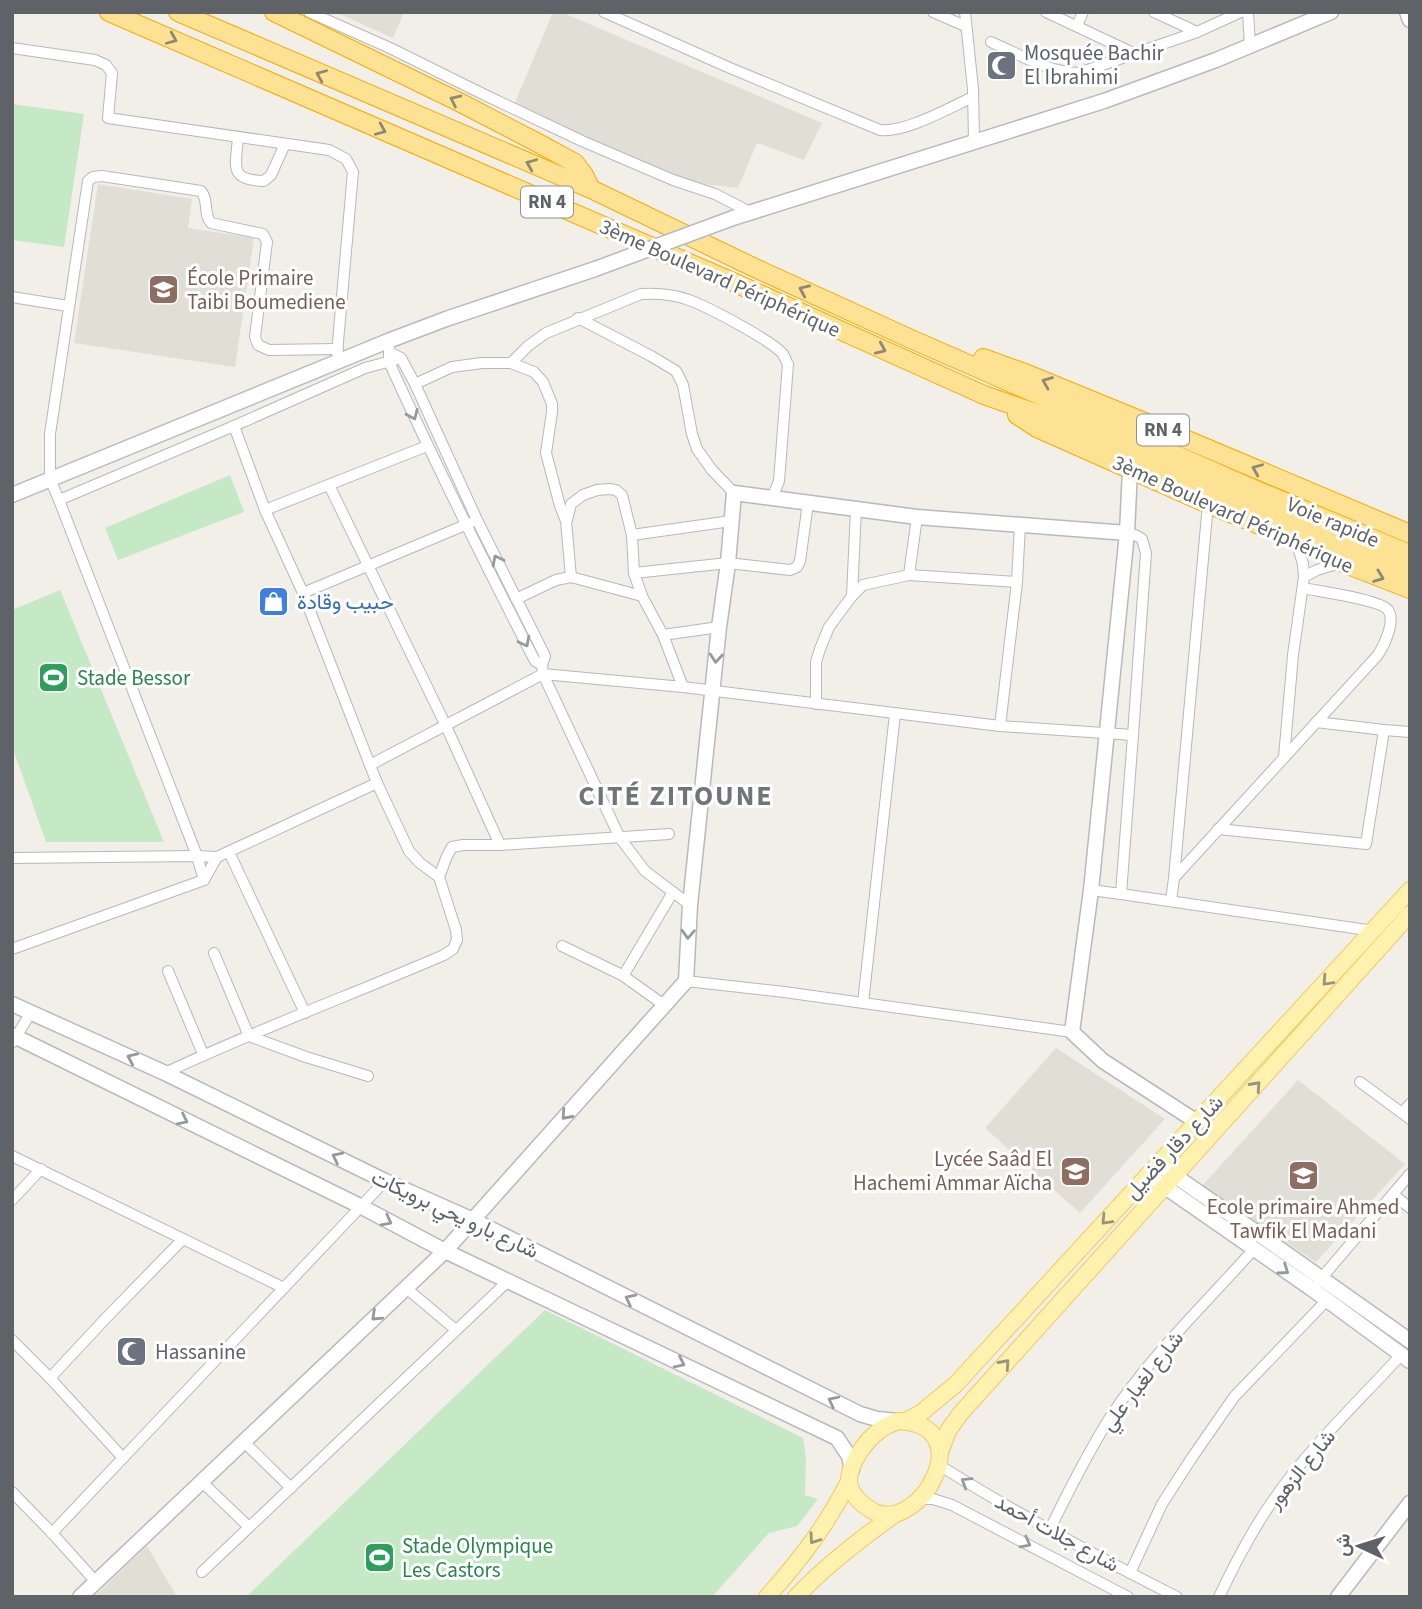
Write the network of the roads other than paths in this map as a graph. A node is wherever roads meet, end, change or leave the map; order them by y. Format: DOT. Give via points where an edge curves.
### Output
graph roads {
  1 [pos="110,12"];
  2 [pos="178,12"];
  3 [pos="274,12"];
  4 [pos="309,12"];
  5 [pos="604,12"];
  6 [pos="933,12"];
  7 [pos="965,12"];
  8 [pos="1046,12"];
  9 [pos="1083,12"];
  10 [pos="1154,12"];
  11 [pos="1241,12"];
  12 [pos="1248,12"];
  13 [pos="1331,12"];
  14 [pos="1406,12"];
  15 [pos="1410,20"];
  16 [pos="965,26"];
  17 [pos="1077,26"];
  18 [pos="1197,32"];
  19 [pos="991,42"];
  20 [pos="1250,46"];
  21 [pos="12,48"];
  22 [pos="1133,53"];
  23 [pos="973,97"];
  24 [pos="238,137"];
  25 [pos="974,142"];
  26 [pos="285,144"];
  27 [pos="591,189"];
  28 [pos="750,212"];
  29 [pos="12,298"];
  30 [pos="68,306"];
  31 [pos="578,318"];
  32 [pos="911,338"];
  33 [pos="389,352"];
  34 [pos="337,355"];
  35 [pos="512,363"];
  36 [pos="415,384"];
  37 [pos="984,395"];
  38 [pos="234,426"];
  39 [pos="427,446"];
  40 [pos="1130,469"];
  41 [pos="50,479"];
  42 [pos="329,485"];
  43 [pos="734,493"];
  44 [pos="12,495"];
  45 [pos="772,498"];
  46 [pos="1252,498"];
  47 [pos="59,500"];
  48 [pos="808,503"];
  49 [pos="1208,504"];
  50 [pos="856,509"];
  51 [pos="265,510"];
  52 [pos="917,517"];
  53 [pos="477,520"];
  54 [pos="566,521"];
  55 [pos="731,521"];
  56 [pos="466,526"];
  57 [pos="1020,526"];
  58 [pos="1127,533"];
  59 [pos="1410,534"];
  60 [pos="632,535"];
  61 [pos="1296,540"];
  62 [pos="1410,554"];
  63 [pos="728,563"];
  64 [pos="1343,563"];
  65 [pos="369,565"];
  66 [pos="634,573"];
  67 [pos="1410,573"];
  68 [pos="909,575"];
  69 [pos="571,577"];
  70 [pos="1304,577"];
  71 [pos="1017,582"];
  72 [pos="1303,588"];
  73 [pos="1410,589"];
  74 [pos="303,593"];
  75 [pos="642,596"];
  76 [pos="852,596"];
  77 [pos="516,599"];
  78 [pos="719,627"];
  79 [pos="663,635"];
  80 [pos="543,670"];
  81 [pos="683,687"];
  82 [pos="713,691"];
  83 [pos="816,704"];
  84 [pos="895,714"];
  85 [pos="1316,722"];
  86 [pos="446,726"];
  87 [pos="1000,726"];
  88 [pos="1384,730"];
  89 [pos="1410,732"];
  90 [pos="1106,734"];
  91 [pos="1133,735"];
  92 [pos="1284,757"];
  93 [pos="370,765"];
  94 [pos="377,783"];
  95 [pos="1219,829"];
  96 [pos="669,834"];
  97 [pos="620,838"];
  98 [pos="500,845"];
  99 [pos="229,852"];
  100 [pos="197,856"];
  101 [pos="218,857"];
  102 [pos="12,858"];
  103 [pos="439,877"];
  104 [pos="1174,878"];
  105 [pos="204,880"];
  106 [pos="1091,890"];
  107 [pos="1410,890"];
  108 [pos="673,892"];
  109 [pos="1121,894"];
  110 [pos="1171,901"];
  111 [pos="690,905"];
  112 [pos="1410,914"];
  113 [pos="1374,931"];
  114 [pos="1392,933"];
  115 [pos="562,946"];
  116 [pos="12,949"];
  117 [pos="214,953"];
  118 [pos="168,971"];
  119 [pos="626,971"];
  120 [pos="686,981"];
  121 [pos="863,1003"];
  122 [pos="12,1004"];
  123 [pos="664,1005"];
  124 [pos="30,1012"];
  125 [pos="305,1013"];
  126 [pos="1072,1032"];
  127 [pos="249,1036"];
  128 [pos="14,1039"];
  129 [pos="203,1054"];
  130 [pos="164,1073"];
  131 [pos="368,1076"];
  132 [pos="1360,1082"];
  133 [pos="1410,1104"];
  134 [pos="1406,1116"];
  135 [pos="1197,1122"];
  136 [pos="12,1156"];
  137 [pos="41,1169"];
  138 [pos="1153,1170"];
  139 [pos="1410,1174"];
  140 [pos="386,1181"];
  141 [pos="1170,1182"];
  142 [pos="1393,1194"];
  143 [pos="12,1200"];
  144 [pos="362,1207"];
  145 [pos="1410,1208"];
  146 [pos="472,1220"];
  147 [pos="183,1239"];
  148 [pos="1255,1249"];
  149 [pos="445,1251"];
  150 [pos="508,1281"];
  151 [pos="1316,1284"];
  152 [pos="284,1288"];
  153 [pos="406,1288"];
  154 [pos="1327,1300"];
  155 [pos="457,1330"];
  156 [pos="12,1339"];
  157 [pos="1410,1341"];
  158 [pos="1405,1358"];
  159 [pos="50,1378"];
  160 [pos="901,1421"];
  161 [pos="244,1442"];
  162 [pos="123,1458"];
  163 [pos="940,1458"];
  164 [pos="850,1475"];
  165 [pos="202,1482"];
  166 [pos="291,1488"];
  167 [pos="12,1492"];
  168 [pos="919,1499"];
  169 [pos="1410,1503"];
  170 [pos="894,1515"];
  171 [pos="249,1527"];
  172 [pos="1050,1529"];
  173 [pos="52,1533"];
  174 [pos="202,1572"];
  175 [pos="1130,1573"];
  176 [pos="96,1582"];
  177 [pos="80,1597"];
  178 [pos="767,1597"];
  179 [pos="796,1597"];
  180 [pos="1128,1597"];
  181 [pos="1177,1597"];
  182 [pos="1219,1597"];
  183 [pos="1338,1597"];
  1 -- 37 [label="highway, 3ème Boulevard Périphérique / RN 4, one-way"];
  27 -- 2 [label="highway, 3ème Boulevard Périphérique / RN 4, one-way"];
  27 -- 3 [label="highway, one-way" via="575,163"];
  4 -- 28 [label="street" via="582,141"];
  5 -- 23 [label="street" via="880,130 895,131"];
  6 -- 16 [label="street"];
  7 -- 16 [label="street"];
  8 -- 17 [label="street"];
  9 -- 17 [label="street"];
  10 -- 18 [label="street"];
  11 -- 18 [label="street"];
  12 -- 20 [label="street"];
  13 -- 20 [label="main road"];
  14 -- 15 [label="main road"];
  16 -- 23 [label="street"];
  17 -- 22 [label="street"];
  18 -- 22 [label="street"];
  19 -- 22 [label="street" via="1068,73"];
  20 -- 25 [label="main road" via="1104,101"];
  21 -- 24 [label="street" via="106,65 113,73 108,118"];
  23 -- 25 [label="street"];
  24 -- 26 [label="street"];
  24 -- 26 [label="street" via="236,168 248,181 264,181 271,175"];
  25 -- 28 [label="main road"];
  26 -- 34 [label="street" via="329,150 346,159 353,172"];
  32 -- 27 [label="highway, 3ème Boulevard Périphérique / RN 4, one-way"];
  28 -- 33 [label="main road, bridge" via="446,319"];
  29 -- 30 [label="street"];
  30 -- 34 [label="street" via="88,181 102,176 201,191 211,223 262,234 267,242 255,337 258,345"];
  30 -- 41 [label="street" via="50,434"];
  31 -- 35 [label="street" via="546,333"];
  31 -- 43 [label="street" via="676,371 697,449"];
  31 -- 45 [label="street" via="641,294 670,295 704,307 784,355 788,364 779,481"];
  32 -- 46 [label="highway, 3ème Boulevard Périphérique / RN 4"];
  59 -- 32 [label="highway, 3ème Boulevard Périphérique / RN 4, one-way" via="1025,373"];
  33 -- 34 [label="main road"];
  33 -- 36 [label="street" via="401,358"];
  33 -- 38 [label="street" via="365,368"];
  33 -- 39 [label="street, one-way"];
  34 -- 41 [label="main road"];
  35 -- 36 [label="street" via="452,367"];
  35 -- 54 [label="street" via="534,372 552,404 546,453"];
  36 -- 53 [label="street"];
  37 -- 40 [label="highway, 3ème Boulevard Périphérique / RN 4" via="1037,428"];
  37 -- 46 [label="highway, 3ème Boulevard Périphérique / RN 4"];
  38 -- 47 [label="street"];
  38 -- 51 [label="street"];
  39 -- 42 [label="street"];
  39 -- 56 [label="street"];
  40 -- 49 [label="highway, 3ème Boulevard Périphérique / RN 4"];
  40 -- 58 [label="main road"];
  41 -- 44 [label="main road"];
  41 -- 47 [label="street"];
  42 -- 51 [label="street"];
  42 -- 65 [label="street"];
  43 -- 45 [label="main road"];
  43 -- 55 [label="main road"];
  45 -- 48 [label="main road"];
  46 -- 62 [label="highway, Voie rapide"];
  46 -- 67 [label="highway, Voie rapide" via="1310,530"];
  47 -- 100 [label="street"];
  48 -- 50 [label="main road"];
  48 -- 63 [label="street" via="797,567"];
  49 -- 61 [label="highway, 3ème Boulevard Périphérique / RN 4"];
  49 -- 104 [label="street"];
  50 -- 52 [label="main road"];
  50 -- 76 [label="street"];
  51 -- 74 [label="street"];
  52 -- 57 [label="main road"];
  52 -- 68 [label="street"];
  53 -- 56 [label="street"];
  77 -- 53 [label="street, one-way"];
  54 -- 60 [label="street" via="572,504 583,495 616,490 622,495"];
  54 -- 69 [label="street"];
  55 -- 60 [label="street"];
  55 -- 63 [label="main road"];
  56 -- 65 [label="street"];
  56 -- 80 [label="street, one-way" via="534,661"];
  57 -- 58 [label="main road"];
  57 -- 71 [label="street"];
  58 -- 90 [label="main road"];
  58 -- 91 [label="street" via="1142,539 1146,553"];
  60 -- 66 [label="street"];
  61 -- 64 [label="highway, 3ème Boulevard Périphérique / RN 4"];
  61 -- 70 [label="street"];
  63 -- 66 [label="street"];
  63 -- 78 [label="main road"];
  64 -- 70 [label="street"];
  64 -- 73 [label="highway, 3ème Boulevard Périphérique / RN 4, one-way"];
  65 -- 74 [label="street"];
  65 -- 86 [label="street"];
  66 -- 75 [label="street"];
  68 -- 71 [label="street"];
  68 -- 76 [label="street" via="863,585"];
  69 -- 75 [label="street"];
  69 -- 77 [label="street"];
  70 -- 72 [label="street"];
  71 -- 87 [label="street"];
  72 -- 85 [label="street" via="1380,604 1390,612 1384,647"];
  72 -- 92 [label="street"];
  74 -- 93 [label="street"];
  75 -- 79 [label="street"];
  76 -- 83 [label="street" via="829,627 816,662"];
  77 -- 80 [label="street" via="545,656"];
  78 -- 79 [label="street"];
  78 -- 82 [label="main road, one-way"];
  79 -- 81 [label="street"];
  80 -- 81 [label="street"];
  80 -- 86 [label="street"];
  80 -- 97 [label="street"];
  81 -- 82 [label="street"];
  82 -- 83 [label="street"];
  82 -- 111 [label="main road"];
  83 -- 84 [label="street"];
  84 -- 87 [label="street"];
  84 -- 121 [label="street"];
  85 -- 88 [label="street"];
  85 -- 92 [label="street"];
  86 -- 93 [label="street"];
  86 -- 98 [label="street"];
  87 -- 90 [label="street"];
  88 -- 89 [label="street"];
  88 -- 95 [label="street" via="1366,844"];
  90 -- 91 [label="street"];
  90 -- 106 [label="main road"];
  91 -- 109 [label="street"];
  92 -- 95 [label="street"];
  93 -- 94 [label="street"];
  94 -- 99 [label="street"];
  94 -- 103 [label="street" via="409,851"];
  95 -- 104 [label="street"];
  96 -- 97 [label="street"];
  97 -- 98 [label="street"];
  97 -- 108 [label="street" via="645,871"];
  98 -- 103 [label="street" via="452,847"];
  99 -- 101 [label="street"];
  99 -- 125 [label="street"];
  100 -- 101 [label="street"];
  100 -- 102 [label="street"];
  100 -- 105 [label="street"];
  101 -- 105 [label="street"];
  103 -- 125 [label="street" via="456,930 453,949"];
  104 -- 110 [label="street"];
  105 -- 116 [label="street"];
  106 -- 109 [label="street"];
  106 -- 126 [label="main road"];
  107 -- 113 [label="main road, شارع دقار فضيل"];
  108 -- 111 [label="street"];
  108 -- 119 [label="street"];
  109 -- 110 [label="street"];
  110 -- 113 [label="street"];
  111 -- 120 [label="main road, one-way"];
  112 -- 114 [label="main road, شارع دقار فضيل"];
  113 -- 114 [label="street"];
  113 -- 135 [label="main road, شارع دقار فضيل, one-way"];
  141 -- 114 [label="main road, شارع دقار فضيل, one-way"];
  115 -- 123 [label="street" via="622,975"];
  117 -- 127 [label="street"];
  118 -- 129 [label="street"];
  120 -- 121 [label="street"];
  120 -- 123 [label="main road"];
  121 -- 126 [label="street"];
  122 -- 124 [label="main road, شارع بارو يحي برويكات"];
  123 -- 146 [label="main road, one-way"];
  124 -- 128 [label="street"];
  130 -- 124 [label="main road, شارع بارو يحي برويكات, one-way"];
  125 -- 127 [label="street"];
  126 -- 135 [label="main road" via="1103,1060"];
  127 -- 129 [label="street"];
  127 -- 131 [label="street"];
  128 -- 144 [label="main road, شارع بارو يحي برويكات, one-way"];
  129 -- 130 [label="street"];
  140 -- 130 [label="main road, شارع بارو يحي برويكات, one-way"];
  132 -- 134 [label="street"];
  133 -- 134 [label="street"];
  135 -- 138 [label="main road, شارع دقار فضيل"];
  136 -- 137 [label="street"];
  137 -- 143 [label="street"];
  137 -- 147 [label="street"];
  138 -- 141 [label="main road"];
  138 -- 160 [label="main road, شارع دقار فضيل, one-way" via="956,1384 921,1413"];
  139 -- 142 [label="street"];
  140 -- 144 [label="street"];
  140 -- 146 [label="main road, شارع بارو يحي برويكات"];
  141 -- 148 [label="main road"];
  141 -- 151 [label="main road"];
  163 -- 141 [label="main road, شارع دقار فضيل, one-way" via="960,1414"];
  142 -- 145 [label="street"];
  142 -- 151 [label="street"];
  144 -- 149 [label="main road, شارع بارو يحي برويكات, one-way"];
  144 -- 152 [label="street"];
  146 -- 149 [label="main road"];
  160 -- 146 [label="main road, شارع بارو يحي برويكات, one-way" via="860,1414"];
  147 -- 152 [label="street"];
  147 -- 159 [label="street"];
  148 -- 151 [label="main road, one-way"];
  148 -- 172 [label="street, شارع لغبار علي" via="1155,1358 1112,1414"];
  149 -- 150 [label="main road, شارع بارو يحي برويكات"];
  149 -- 153 [label="main road"];
  150 -- 155 [label="street"];
  150 -- 164 [label="main road, شارع بارو يحي برويكات, one-way" via="837,1438 845,1448"];
  151 -- 154 [label="main road"];
  151 -- 157 [label="main road"];
  152 -- 162 [label="street"];
  153 -- 155 [label="street"];
  153 -- 161 [label="main road, one-way"];
  154 -- 158 [label="main road"];
  154 -- 175 [label="street" via="1234,1397 1162,1504"];
  155 -- 166 [label="street"];
  156 -- 159 [label="street"];
  158 -- 182 [label="street, شارع الزهور" via="1313,1450 1274,1499"];
  159 -- 162 [label="street"];
  160 -- 163 [label="main road" via="933,1433"];
  160 -- 164 [label="main road" via="869,1439"];
  161 -- 165 [label="main road"];
  161 -- 166 [label="street"];
  162 -- 173 [label="street"];
  163 -- 168 [label="main road" via="930,1486"];
  172 -- 163 [label="street, شارع جلات أحمد, one-way" via="965,1483"];
  164 -- 170 [label="main road" via="853,1494 860,1502 881,1514"];
  164 -- 178 [label="main road, one-way" via="813,1541"];
  165 -- 171 [label="street"];
  165 -- 176 [label="main road"];
  166 -- 171 [label="street"];
  167 -- 173 [label="street"];
  168 -- 170 [label="main road"];
  168 -- 180 [label="street, شارع جلات أحمد, one-way" via="952,1505"];
  169 -- 183 [label="main road"];
  170 -- 179 [label="main road" via="844,1552"];
  171 -- 174 [label="street"];
  172 -- 175 [label="street, شارع جلات أحمد"];
  173 -- 176 [label="street"];
  175 -- 181 [label="street, شارع جلات أحمد"];
  176 -- 177 [label="main road"];
}
